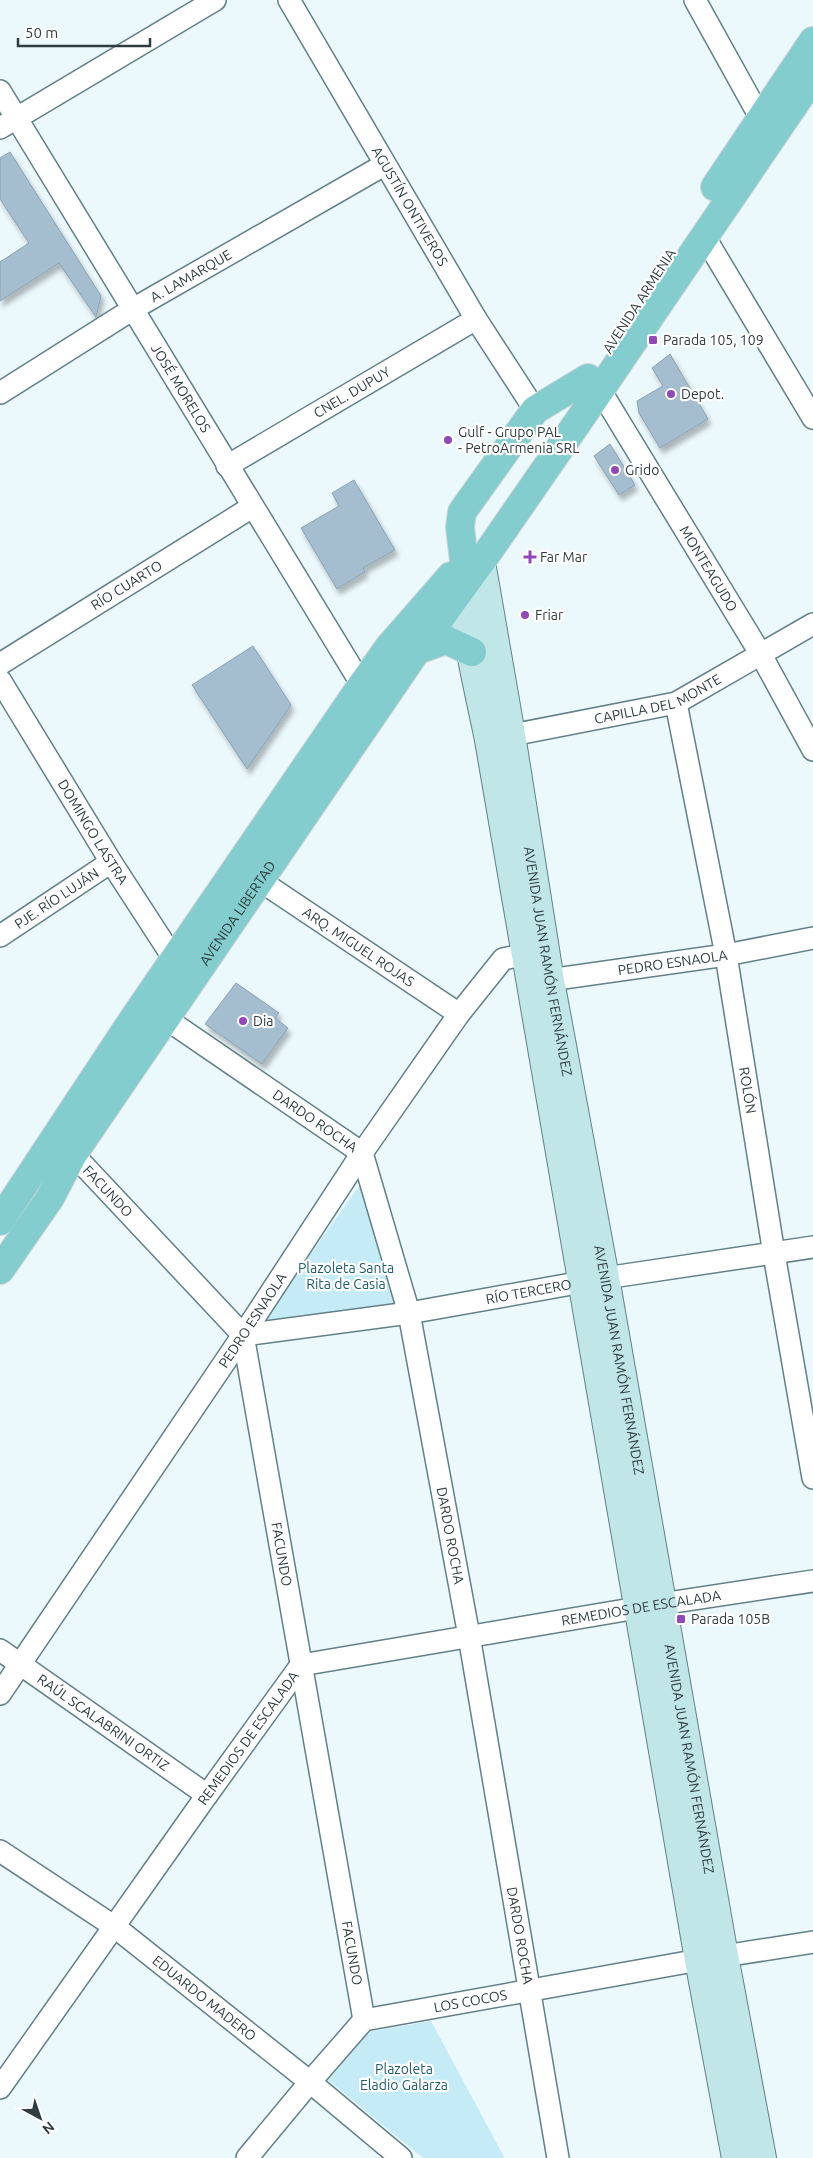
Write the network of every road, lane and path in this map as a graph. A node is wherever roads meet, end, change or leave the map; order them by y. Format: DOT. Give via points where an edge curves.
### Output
graph roads {
  1 [pos="215,0"];
  2 [pos="289,0"];
  3 [pos="695,0"];
  4 [pos="813,41"];
  5 [pos="813,77"];
  6 [pos="0,91"];
  7 [pos="8,123"];
  8 [pos="769,124"];
  9 [pos="384,165"];
  10 [pos="704,236"];
  11 [pos="133,310"];
  12 [pos="476,319"];
  13 [pos="594,384"];
  14 [pos="0,393"];
  15 [pos="535,410"];
  16 [pos="813,418"];
  17 [pos="227,466"];
  18 [pos="252,506"];
  19 [pos="470,570"];
  20 [pos="813,624"];
  21 [pos="417,650"];
  22 [pos="472,652"];
  23 [pos="760,653"];
  24 [pos="0,664"];
  25 [pos="0,680"];
  26 [pos="362,685"];
  27 [pos="676,703"];
  28 [pos="500,738"];
  29 [pos="813,750"];
  30 [pos="111,862"];
  31 [pos="259,880"];
  32 [pos="0,936"];
  33 [pos="813,938"];
  34 [pos="535,952"];
  35 [pos="726,955"];
  36 [pos="185,965"];
  37 [pos="540,982"];
  38 [pos="459,1014"];
  39 [pos="165,1018"];
  40 [pos="362,1153"];
  41 [pos="72,1154"];
  42 [pos="0,1221"];
  43 [pos="23,1235"];
  44 [pos="813,1247"];
  45 [pos="774,1254"];
  46 [pos="2,1262"];
  47 [pos="594,1280"];
  48 [pos="409,1313"];
  49 [pos="243,1335"];
  50 [pos="813,1478"];
  51 [pos="813,1580"];
  52 [pos="649,1606"];
  53 [pos="469,1636"];
  54 [pos="0,1650"];
  55 [pos="20,1664"];
  56 [pos="301,1665"];
  57 [pos="0,1694"];
  58 [pos="206,1795"];
  59 [pos="0,1850"];
  60 [pos="115,1927"];
  61 [pos="813,1942"];
  62 [pos="711,1958"];
  63 [pos="529,1991"];
  64 [pos="364,2020"];
  65 [pos="310,2082"];
  66 [pos="0,2088"];
  67 [pos="247,2158"];
  68 [pos="401,2158"];
  69 [pos="558,2158"];
  70 [pos="736,2158"];
  71 [pos="762,2158"];
  1 -- 7 [label="street"];
  2 -- 9 [label="street, AGUSTÍN ONTIVEROS"];
  3 -- 8 [label="street"];
  4 -- 8 [label="main road, AVENIDA ARMENIA"];
  5 -- 8 [label="main road, AVENIDA ARMENIA"];
  6 -- 7 [label="street, JOSÉ MORELOS"];
  7 -- 11 [label="street, JOSÉ MORELOS"];
  8 -- 10 [label="main road, AVENIDA ARMENIA"];
  8 -- 13 [label="main road, AVENIDA ARMENIA"];
  9 -- 11 [label="street, A. LAMARQUE"];
  9 -- 12 [label="street, AGUSTÍN ONTIVEROS"];
  10 -- 13 [label="main road, AVENIDA ARMENIA"];
  10 -- 16 [label="street"];
  11 -- 14 [label="street, A. LAMARQUE"];
  11 -- 17 [label="street, JOSÉ MORELOS"];
  12 -- 15 [label="street, AGUSTÍN ONTIVEROS"];
  12 -- 17 [label="street, CNEL. DUPUY"];
  13 -- 15 [label="main road"];
  13 -- 19 [label="main road, AVENIDA ARMENIA"];
  13 -- 23 [label="street, MONTEAGUDO"];
  15 -- 19 [label="main road" via="462,512 460,527"];
  17 -- 18 [label="street, JOSÉ MORELOS"];
  18 -- 24 [label="street, RÍO CUARTO"];
  18 -- 26 [label="street, JOSÉ MORELOS"];
  19 -- 21 [label="main road, AVENIDA LIBERTAD"];
  19 -- 22 [label="main road, AVENIDA JUAN RAMÓN FERNÁNDEZ"];
  19 -- 26 [label="main road, AVENIDA LIBERTAD" via="389,647"];
  19 -- 28 [label="main road, AVENIDA JUAN RAMÓN FERNÁNDEZ"];
  20 -- 23 [label="street, CAPILLA DEL MONTE"];
  21 -- 22 [label="main road" via="446,640"];
  21 -- 31 [label="main road, AVENIDA LIBERTAD"];
  22 -- 28 [label="main road, AVENIDA JUAN RAMÓN FERNÁNDEZ"];
  23 -- 27 [label="street, CAPILLA DEL MONTE"];
  23 -- 29 [label="street, MONTEAGUDO"];
  25 -- 30 [label="street, DOMINGO LASTRA"];
  26 -- 36 [label="main road, AVENIDA LIBERTAD"];
  27 -- 28 [label="street, CAPILLA DEL MONTE"];
  27 -- 35 [label="street, ROLÓN"];
  28 -- 34 [label="main road, AVENIDA JUAN RAMÓN FERNÁNDEZ"];
  30 -- 32 [label="street, PJE. RÍO LUJÁN"];
  30 -- 36 [label="street, DOMINGO LASTRA"];
  31 -- 36 [label="main road, AVENIDA LIBERTAD"];
  31 -- 38 [label="street, ARQ. MIGUEL ROJAS"];
  33 -- 35 [label="street, PEDRO ESNAOLA"];
  34 -- 37 [label="main road, AVENIDA JUAN RAMÓN FERNÁNDEZ"];
  34 -- 38 [label="street, PEDRO ESNAOLA" via="503,959"];
  35 -- 37 [label="street, PEDRO ESNAOLA"];
  35 -- 45 [label="street, ROLÓN"];
  36 -- 39 [label="main road, AVENIDA LIBERTAD"];
  36 -- 42 [label="main road, AVENIDA LIBERTAD"];
  37 -- 47 [label="main road, AVENIDA JUAN RAMÓN FERNÁNDEZ"];
  38 -- 40 [label="street, PEDRO ESNAOLA"];
  39 -- 40 [label="street, DARDO ROCHA"];
  39 -- 41 [label="main road, AVENIDA LIBERTAD"];
  40 -- 48 [label="street, DARDO ROCHA"];
  40 -- 49 [label="street, PEDRO ESNAOLA"];
  41 -- 43 [label="main road, AVENIDA LIBERTAD" via="50,1198"];
  41 -- 49 [label="street, FACUNDO"];
  42 -- 43 [label="main road"];
  43 -- 46 [label="main road, AVENIDA LIBERTAD"];
  44 -- 45 [label="street, RÍO TERCERO"];
  45 -- 47 [label="street, RÍO TERCERO"];
  45 -- 50 [label="street, ROLÓN"];
  47 -- 48 [label="street, RÍO TERCERO"];
  47 -- 52 [label="main road, AVENIDA JUAN RAMÓN FERNÁNDEZ"];
  48 -- 49 [label="street, RÍO TERCERO"];
  48 -- 53 [label="street, DARDO ROCHA"];
  49 -- 55 [label="street, PEDRO ESNAOLA"];
  49 -- 56 [label="street, FACUNDO"];
  51 -- 52 [label="street, REMEDIOS DE ESCALADA"];
  52 -- 53 [label="street, REMEDIOS DE ESCALADA"];
  52 -- 62 [label="main road, AVENIDA JUAN RAMÓN FERNÁNDEZ"];
  53 -- 56 [label="street, REMEDIOS DE ESCALADA"];
  53 -- 63 [label="street, DARDO ROCHA"];
  54 -- 55 [label="street, RAÚL SCALABRINI ORTIZ"];
  55 -- 57 [label="street, PEDRO ESNAOLA"];
  55 -- 58 [label="street, RAÚL SCALABRINI ORTIZ"];
  56 -- 58 [label="street, REMEDIOS DE ESCALADA"];
  56 -- 64 [label="street, FACUNDO"];
  58 -- 60 [label="street, REMEDIOS DE ESCALADA"];
  59 -- 60 [label="street, EDUARDO MADERO"];
  60 -- 65 [label="street, EDUARDO MADERO"];
  60 -- 66 [label="street, REMEDIOS DE ESCALADA"];
  61 -- 62 [label="street, LOS COCOS"];
  62 -- 63 [label="street, LOS COCOS"];
  62 -- 70 [label="main road, AVENIDA JUAN RAMÓN FERNÁNDEZ"];
  62 -- 71 [label="main road, AVENIDA JUAN RAMÓN FERNÁNDEZ"];
  63 -- 64 [label="street, LOS COCOS"];
  63 -- 69 [label="street, DARDO ROCHA"];
  64 -- 65 [label="street"];
  65 -- 67 [label="street"];
  65 -- 68 [label="street, EDUARDO MADERO"];
}
